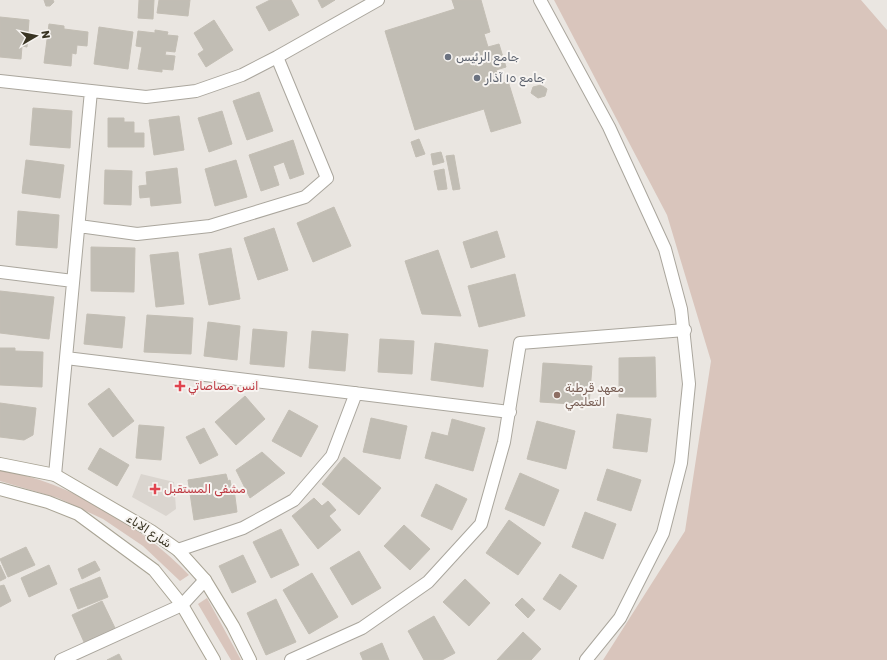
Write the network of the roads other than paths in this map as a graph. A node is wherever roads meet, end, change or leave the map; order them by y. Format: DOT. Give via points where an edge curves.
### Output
graph roads {
  1 [pos="378,0"];
  2 [pos="540,0"];
  3 [pos="278,57"];
  4 [pos="0,81"];
  5 [pos="92,91"];
  6 [pos="79,226"];
  7 [pos="0,272"];
  8 [pos="73,281"];
  9 [pos="685,330"];
  10 [pos="66,358"];
  11 [pos="356,393"];
  12 [pos="510,412"];
  13 [pos="0,464"];
  14 [pos="55,475"];
  15 [pos="0,489"];
  16 [pos="178,550"];
  17 [pos="205,580"];
  18 [pos="182,605"];
  19 [pos="68,659"];
  20 [pos="214,660"];
  21 [pos="250,660"];
  22 [pos="291,660"];
  23 [pos="586,660"];
  1 -- 3 [label="street"];
  2 -- 9 [label="street" via="609,126 658,230 677,289"];
  3 -- 5 [label="street" via="242,75 196,90 146,97"];
  3 -- 6 [label="street" via="327,178 305,197 210,226 136,234"];
  4 -- 5 [label="street"];
  5 -- 6 [label="street"];
  6 -- 8 [label="street"];
  7 -- 8 [label="street"];
  8 -- 10 [label="street"];
  9 -- 12 [label="street" via="520,343"];
  9 -- 23 [label="street" via="689,384 682,464 663,533 620,618"];
  10 -- 11 [label="street"];
  10 -- 14 [label="street"];
  11 -- 12 [label="street"];
  11 -- 16 [label="street" via="332,456 294,500 243,528"];
  12 -- 22 [label="street" via="480,524 428,582 362,628"];
  13 -- 14 [label="street, شارع الاباء"];
  14 -- 16 [label="street, شارع الاباء" via="151,531"];
  15 -- 18 [label="street" via="48,502 78,514 154,570"];
  16 -- 17 [label="street, شارع الاباء"];
  17 -- 18 [label="street"];
  17 -- 21 [label="street, شارع الاباء"];
  18 -- 19 [label="street"];
  18 -- 20 [label="street"];
}
